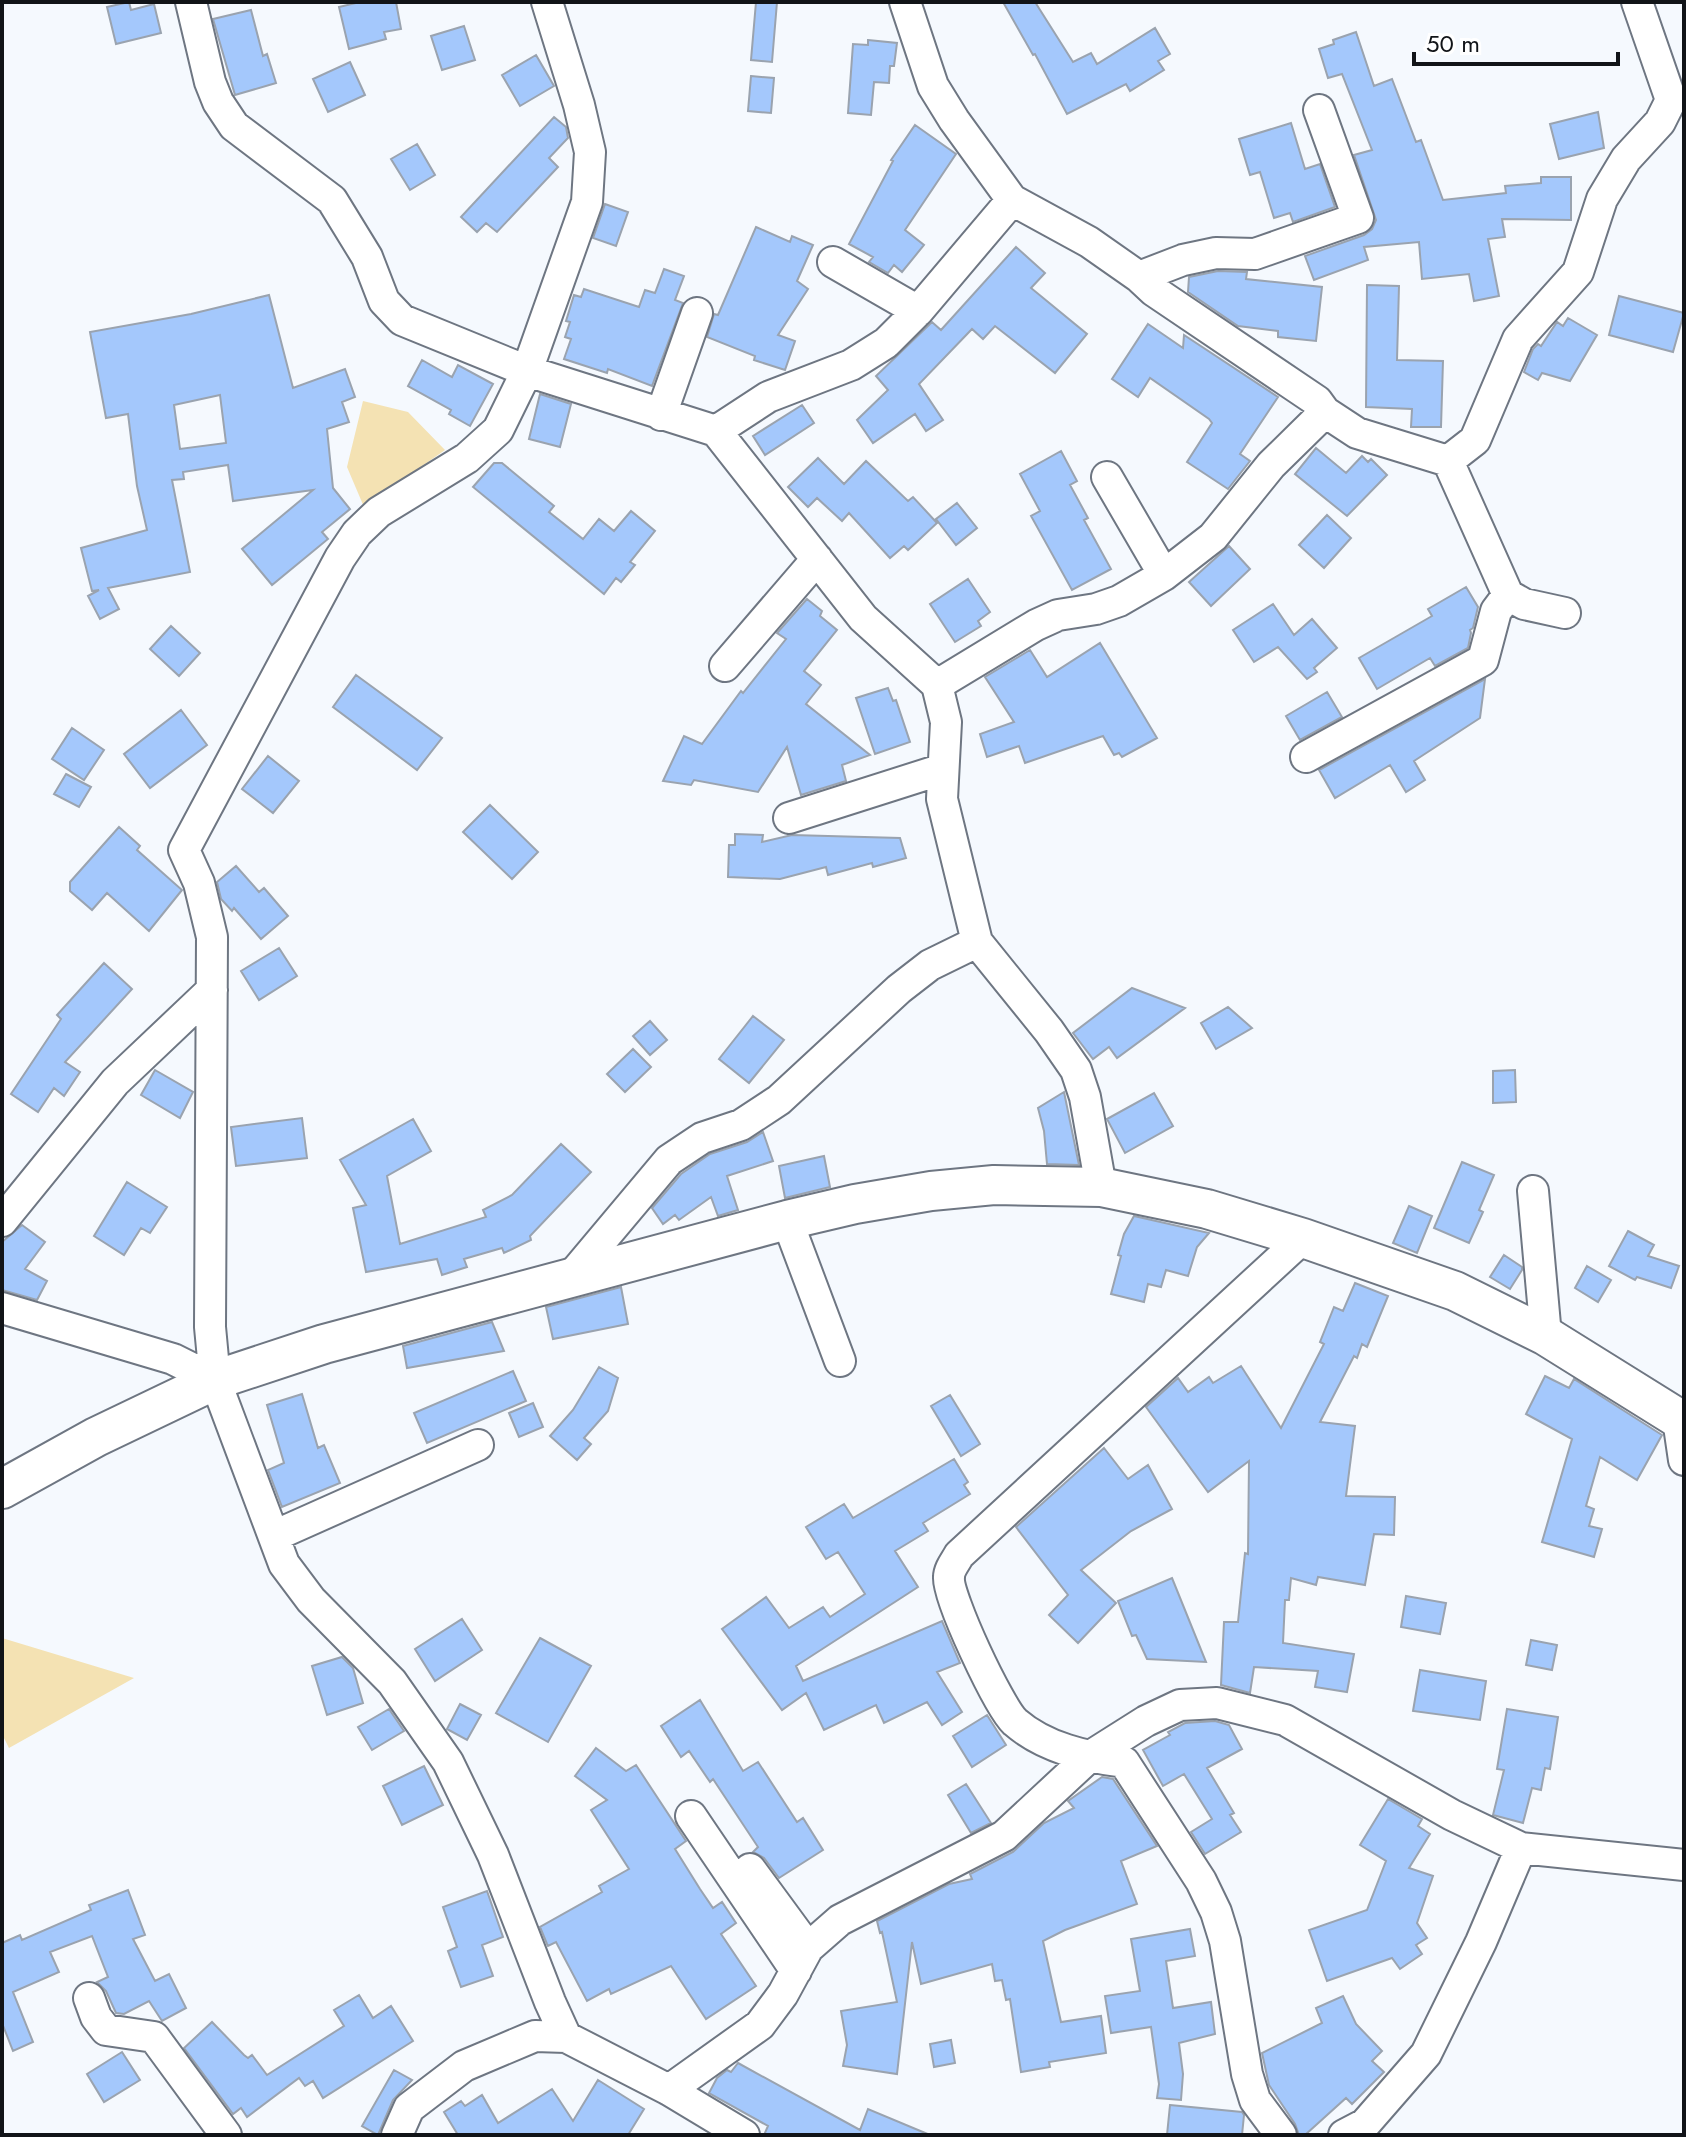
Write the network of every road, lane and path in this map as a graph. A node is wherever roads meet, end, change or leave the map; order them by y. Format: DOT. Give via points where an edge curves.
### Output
graph roads {
  1 [pos="191,2"];
  2 [pos="547,2"];
  3 [pos="905,2"];
  4 [pos="1637,2"];
  5 [pos="1319,110"];
  6 [pos="1012,200"];
  7 [pos="833,262"];
  8 [pos="1139,277"];
  9 [pos="918,311"];
  10 [pos="697,313"];
  11 [pos="527,371"];
  12 [pos="1325,412"];
  13 [pos="661,415"];
  14 [pos="716,431"];
  15 [pos="1448,461"];
  16 [pos="1107,477"];
  17 [pos="817,559"];
  18 [pos="1164,575"];
  19 [pos="1508,595"];
  20 [pos="1565,613"];
  21 [pos="725,666"];
  22 [pos="937,685"];
  23 [pos="1306,757"];
  24 [pos="943,769"];
  25 [pos="789,818"];
  26 [pos="977,942"];
  27 [pos="212,990"];
  28 [pos="1101,1187"];
  29 [pos="1533,1191"];
  30 [pos="787,1220"];
  31 [pos="2,1221"];
  32 [pos="1303,1238"];
  33 [pos="570,1278"];
  34 [pos="2,1308"];
  35 [pos="1546,1336"];
  36 [pos="840,1361"];
  37 [pos="215,1380"];
  38 [pos="1681,1420"];
  39 [pos="478,1445"];
  40 [pos="1684,1460"];
  41 [pos="2,1489"];
  42 [pos="274,1536"];
  43 [pos="1089,1757"];
  44 [pos="696,1810"];
  45 [pos="1521,1848"];
  46 [pos="1684,1865"];
  47 [pos="802,1960"];
  48 [pos="89,1998"];
  49 [pos="566,2037"];
  50 [pos="669,2090"];
  51 [pos="226,2135"];
  52 [pos="397,2135"];
  53 [pos="744,2135"];
  54 [pos="1281,2135"];
  55 [pos="1344,2135"];
  1 -- 11 [label="street" via="218,102 234,126 332,200 367,257 384,301 402,320"];
  2 -- 11 [label="street" via="590,152 587,202"];
  3 -- 6 [label="street" via="933,86"];
  4 -- 15 [label="street" via="1671,100 1602,199 1578,272 1518,339 1475,440"];
  5 -- 8 [label="street" via="1358,218 1255,254 1216,253"];
  6 -- 8 [label="street" via="1089,242"];
  6 -- 9 [label="street"];
  7 -- 9 [label="street"];
  8 -- 12 [label="street" via="1317,401"];
  9 -- 14 [label="street" via="886,343 851,365 768,397"];
  10 -- 13 [label="street"];
  11 -- 13 [label="street"];
  11 -- 27 [label="street" via="498,430 467,458 379,512 357,533 184,850 199,883 212,937"];
  12 -- 15 [label="street" via="1357,433"];
  12 -- 18 [label="street" via="1271,465 1213,537"];
  13 -- 14 [label="street"];
  14 -- 17 [label="street"];
  15 -- 19 [label="street"];
  16 -- 18 [label="street"];
  17 -- 21 [label="street"];
  17 -- 22 [label="street" via="880,636"];
  18 -- 22 [label="street" via="1119,601 1047,620"];
  19 -- 20 [label="street"];
  19 -- 23 [label="street" via="1496,611 1483,660"];
  22 -- 24 [label="street" via="946,722"];
  24 -- 25 [label="street"];
  24 -- 26 [label="street" via="942,799"];
  26 -- 28 [label="street" via="1076,1070"];
  26 -- 33 [label="street" via="930,965 899,989 779,1100 669,1160"];
  27 -- 31 [label="street" via="115,1082"];
  27 -- 37 [label="street" via="210,1327"];
  28 -- 30 [label="street" via="994,1185 931,1191"];
  28 -- 32 [label="street" via="1207,1209"];
  29 -- 35 [label="street"];
  30 -- 33 [label="street"];
  30 -- 36 [label="street"];
  32 -- 35 [label="street" via="1455,1291"];
  32 -- 43 [label="street" via="959,1555 948,1574 951,1597 1013,1720 1052,1744"];
  33 -- 37 [label="street" via="324,1344"];
  34 -- 37 [label="street" via="173,1359"];
  35 -- 38 [label="street"];
  37 -- 41 [label="street"];
  37 -- 42 [label="street"];
  38 -- 40 [label="street"];
  39 -- 42 [label="street"];
  42 -- 49 [label="street" via="284,1564 311,1600 392,1682 448,1762 493,1855"];
  43 -- 45 [label="street" via="1180,1705 1217,1703 1285,1720"];
  43 -- 47 [label="street" via="1004,1836 840,1920"];
  43 -- 54 [label="street" via="1124,1762 1201,1881 1225,1941 1255,2100"];
  44 -- 47 [label="street"];
  45 -- 46 [label="street"];
  45 -- 55 [label="street" via="1426,2054 1365,2124"];
  47 -- 50 [label="street" via="760,2025"];
  48 -- 51 [label="street" via="106,2030 154,2037"];
  49 -- 50 [label="street"];
  49 -- 52 [label="street" via="535,2036 464,2066 409,2108"];
  50 -- 53 [label="street"];
}
